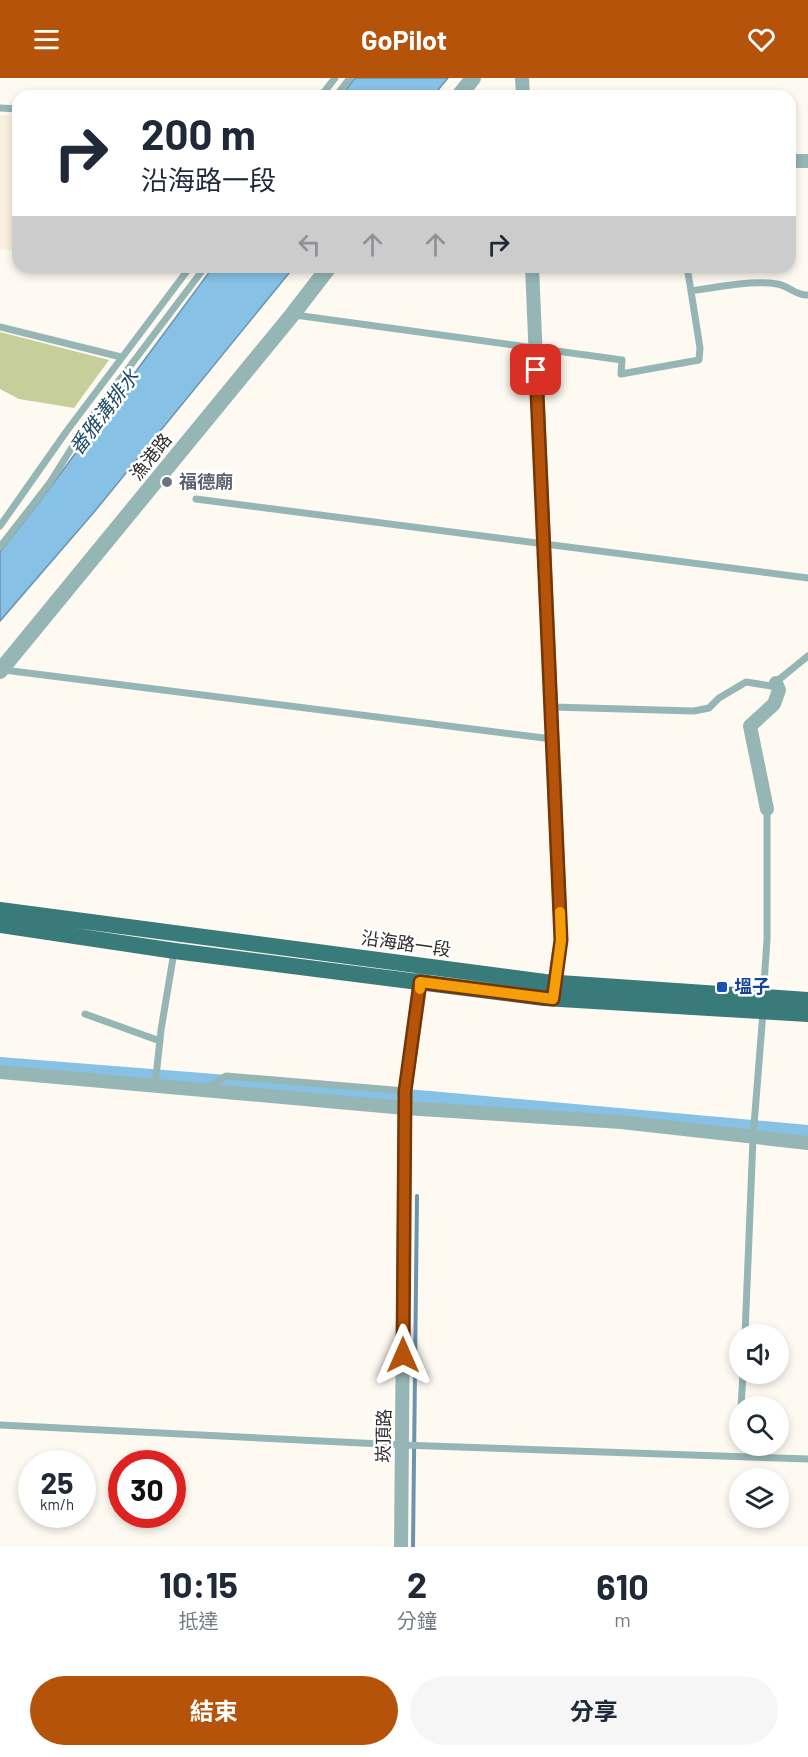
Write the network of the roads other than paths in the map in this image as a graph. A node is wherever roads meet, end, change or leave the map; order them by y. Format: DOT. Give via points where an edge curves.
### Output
graph roads {
  1 [pos="335,78"];
  2 [pos="350,78"];
  3 [pos="473,78"];
  4 [pos="326,90"];
  5 [pos="341,90"];
  6 [pos="464,90"];
  7 [pos="185,273"];
  8 [pos="200,273"];
  9 [pos="324,273"];
  10 [pos="532,273"];
  11 [pos="688,273"];
  12 [pos="691,291"];
  13 [pos="808,296"];
  14 [pos="292,315"];
  15 [pos="0,327"];
  16 [pos="535,348"];
  17 [pos="121,357"];
  18 [pos="196,499"];
  19 [pos="0,526"];
  20 [pos="543,544"];
  21 [pos="0,547"];
  22 [pos="808,578"];
  23 [pos="808,656"];
  24 [pos="1,671"];
  25 [pos="776,683"];
  26 [pos="552,707"];
  27 [pos="552,739"];
  28 [pos="767,809"];
  29 [pos="0,910"];
  30 [pos="0,925"];
  31 [pos="74,928"];
  32 [pos="196,945"];
  33 [pos="175,951"];
  34 [pos="422,974"];
  35 [pos="553,991"];
  36 [pos="808,1000"];
  37 [pos="763,1004"];
  38 [pos="85,1014"];
  39 [pos="808,1014"];
  40 [pos="160,1041"];
  41 [pos="0,1072"];
  42 [pos="155,1086"];
  43 [pos="206,1090"];
  44 [pos="405,1091"];
  45 [pos="405,1108"];
  46 [pos="753,1138"];
  47 [pos="808,1143"];
  48 [pos="745,1324"];
  49 [pos="0,1425"];
  50 [pos="402,1445"];
  51 [pos="729,1456"];
  52 [pos="739,1456"];
  53 [pos="808,1459"];
  54 [pos="400,1547"];
  1 -- 4 [label="lane"];
  2 -- 5 [label="lane"];
  3 -- 6 [label="street"];
  7 -- 17 [label="lane"];
  8 -- 21 [label="lane"];
  9 -- 14 [label="street, 漁港路"];
  10 -- 16 [label="street"];
  11 -- 12 [label="lane"];
  12 -- 13 [label="lane" via="779,284"];
  12 -- 16 [label="lane" via="699,360 621,374 622,360"];
  14 -- 16 [label="lane"];
  14 -- 24 [label="street, 漁港路"];
  15 -- 17 [label="lane"];
  16 -- 20 [label="street"];
  17 -- 19 [label="lane"];
  18 -- 20 [label="lane"];
  20 -- 22 [label="lane"];
  20 -- 26 [label="street"];
  23 -- 25 [label="lane"];
  24 -- 27 [label="lane"];
  25 -- 26 [label="lane" via="771,686 747,682 709,708 694,711"];
  25 -- 28 [label="street" via="779,690 774,704 750,726"];
  26 -- 27 [label="street"];
  27 -- 35 [label="street" via="561,940"];
  28 -- 37 [label="lane"];
  29 -- 31 [label="main road, 沿海路一段"];
  30 -- 31 [label="main road, 沿海路一段"];
  31 -- 32 [label="main road, 沿海路一段"];
  31 -- 33 [label="main road, 沿海路一段"];
  32 -- 33 [label="main road, 沿海路一段"];
  32 -- 34 [label="main road, 沿海路一段"];
  33 -- 40 [label="lane"];
  34 -- 35 [label="main road, 沿海路一段"];
  34 -- 44 [label="street, 崁頂路"];
  35 -- 37 [label="main road, 沿海路一段"];
  36 -- 37 [label="main road, 沿海路一段"];
  37 -- 39 [label="main road, 沿海路一段"];
  37 -- 46 [label="lane"];
  38 -- 40 [label="lane"];
  40 -- 42 [label="lane"];
  41 -- 42 [label="street"];
  42 -- 43 [label="street"];
  43 -- 44 [label="lane" via="226,1076"];
  43 -- 45 [label="street"];
  44 -- 45 [label="street, 崁頂路"];
  45 -- 46 [label="street" via="621,1122"];
  45 -- 50 [label="street, 崁頂路"];
  46 -- 47 [label="street"];
  46 -- 48 [label="lane"];
  49 -- 50 [label="lane"];
  50 -- 51 [label="lane"];
  50 -- 54 [label="street, 崁頂路"];
  52 -- 53 [label="lane"];
}
